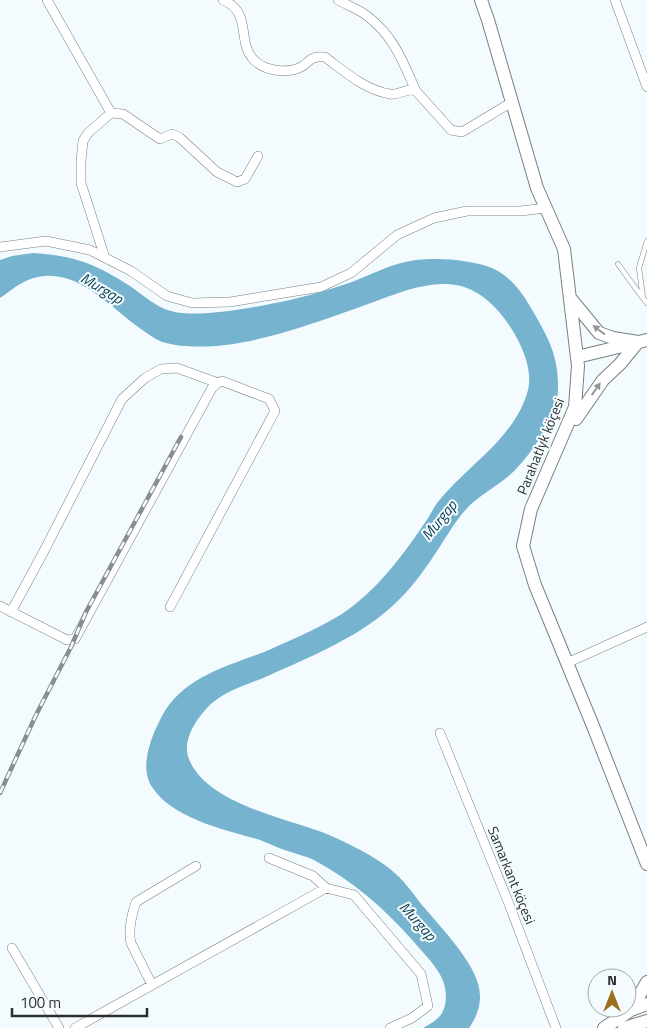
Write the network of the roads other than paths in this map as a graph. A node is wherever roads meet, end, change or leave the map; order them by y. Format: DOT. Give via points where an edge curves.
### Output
graph roads {
  1 [pos="47,0"];
  2 [pos="223,0"];
  3 [pos="338,0"];
  4 [pos="481,0"];
  5 [pos="615,0"];
  6 [pos="647,87"];
  7 [pos="416,91"];
  8 [pos="512,102"];
  9 [pos="111,113"];
  10 [pos="258,156"];
  11 [pos="545,208"];
  12 [pos="647,240"];
  13 [pos="0,247"];
  14 [pos="106,258"];
  15 [pos="618,264"];
  16 [pos="571,298"];
  17 [pos="643,298"];
  18 [pos="647,303"];
  19 [pos="643,341"];
  20 [pos="577,357"];
  21 [pos="218,383"];
  22 [pos="560,444"];
  23 [pos="0,606"];
  24 [pos="170,606"];
  25 [pos="11,612"];
  26 [pos="647,627"];
  27 [pos="567,663"];
  28 [pos="440,733"];
  29 [pos="270,858"];
  30 [pos="647,864"];
  31 [pos="196,866"];
  32 [pos="326,888"];
  33 [pos="12,948"];
  34 [pos="647,982"];
  35 [pos="152,985"];
  36 [pos="637,1000"];
  37 [pos="619,1018"];
  38 [pos="647,1020"];
  39 [pos="59,1028"];
  40 [pos="75,1028"];
  41 [pos="390,1028"];
  42 [pos="556,1028"];
  43 [pos="604,1028"];
  44 [pos="624,1028"];
  1 -- 9 [label="street"];
  2 -- 7 [label="street" via="236,8 252,58 264,68 290,71 304,66 313,58 325,57 358,82 379,91 392,95 410,89"];
  3 -- 7 [label="street" via="364,13 380,27 394,44"];
  4 -- 8 [label="main road, Parahatlyk köçesi"];
  5 -- 6 [label="street"];
  7 -- 8 [label="street" via="451,130 462,132"];
  8 -- 11 [label="main road, Parahatlyk köçesi"];
  9 -- 10 [label="street" via="123,114 160,139 172,134 178,137 217,172 237,182 245,179"];
  9 -- 14 [label="street" via="83,141 81,161 81,183"];
  11 -- 14 [label="street" via="467,212 434,218 397,235 351,273 321,287 230,302 192,303 167,296"];
  11 -- 16 [label="main road, Parahatlyk köçesi" via="564,249"];
  12 -- 17 [label="lane" via="638,268"];
  13 -- 14 [label="street" via="46,241 90,250"];
  15 -- 17 [label="lane"];
  19 -- 16 [label="main road, one-way" via="599,333"];
  16 -- 20 [label="main road, Parahatlyk köçesi"];
  17 -- 18 [label="lane"];
  19 -- 20 [label="main road"];
  22 -- 19 [label="main road, one-way" via="602,380"];
  20 -- 22 [label="main road, Parahatlyk köçesi" via="575,406"];
  21 -- 24 [label="street" via="222,380 269,399 275,411"];
  21 -- 25 [label="street" via="177,368 161,369 145,378 122,399"];
  21 -- 25 [label="street" via="212,388 75,639 67,640"];
  22 -- 27 [label="main road, Parahatlyk köçesi" via="532,509 523,546"];
  23 -- 25 [label="street"];
  26 -- 27 [label="street"];
  27 -- 30 [label="main road, Parahatlyk köçesi"];
  28 -- 42 [label="street, Samarkant köçesi"];
  29 -- 32 [label="street" via="313,876"];
  31 -- 35 [label="street" via="136,902 134,907 129,936"];
  32 -- 35 [label="street"];
  32 -- 41 [label="street" via="354,895 421,974 428,1006"];
  33 -- 39 [label="street"];
  34 -- 36 [label="main road"];
  35 -- 40 [label="street"];
  37 -- 43 [label="main road"];
  38 -- 44 [label="main road"];
}
